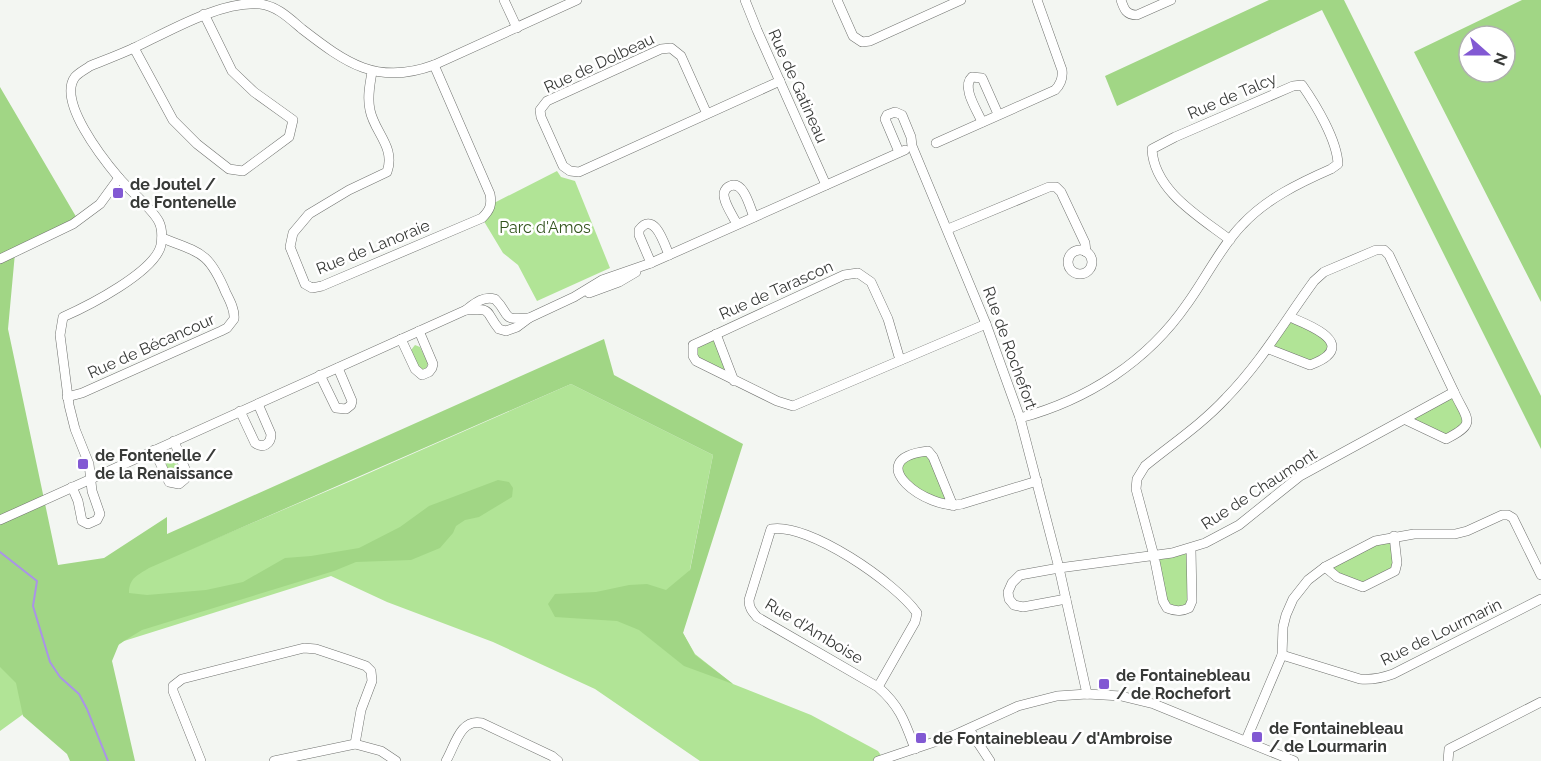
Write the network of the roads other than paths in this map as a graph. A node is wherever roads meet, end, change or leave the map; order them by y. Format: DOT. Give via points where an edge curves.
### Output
graph roads {
  1 [pos="286,0"];
  2 [pos="504,0"];
  3 [pos="577,0"];
  4 [pos="745,0"];
  5 [pos="837,0"];
  6 [pos="961,0"];
  7 [pos="1036,0"];
  8 [pos="1121,0"];
  9 [pos="1171,0"];
  10 [pos="278,9"];
  11 [pos="204,14"];
  12 [pos="517,28"];
  13 [pos="134,48"];
  14 [pos="434,65"];
  15 [pos="372,72"];
  16 [pos="780,81"];
  17 [pos="707,114"];
  18 [pos="998,114"];
  19 [pos="982,122"];
  20 [pos="936,143"];
  21 [pos="912,146"];
  22 [pos="899,152"];
  23 [pos="119,178"];
  24 [pos="826,184"];
  25 [pos="754,217"];
  26 [pos="737,224"];
  27 [pos="948,229"];
  28 [pos="162,238"];
  29 [pos="1230,240"];
  30 [pos="1086,252"];
  31 [pos="669,255"];
  32 [pos="0,259"];
  33 [pos="651,263"];
  34 [pos="466,310"];
  35 [pos="1290,317"];
  36 [pos="529,318"];
  37 [pos="986,324"];
  38 [pos="419,331"];
  39 [pos="716,334"];
  40 [pos="401,339"];
  41 [pos="1269,349"];
  42 [pos="900,360"];
  43 [pos="338,368"];
  44 [pos="320,375"];
  45 [pos="735,381"];
  46 [pos="1454,392"];
  47 [pos="67,397"];
  48 [pos="258,404"];
  49 [pos="240,411"];
  50 [pos="1020,418"];
  51 [pos="1406,420"];
  52 [pos="174,441"];
  53 [pos="154,450"];
  54 [pos="91,478"];
  55 [pos="1037,481"];
  56 [pos="72,487"];
  57 [pos="953,506"];
  58 [pos="0,520"];
  59 [pos="1394,536"];
  60 [pos="1191,549"];
  61 [pos="1154,556"];
  62 [pos="1325,567"];
  63 [pos="1059,568"];
  64 [pos="1541,575"];
  65 [pos="1066,599"];
  66 [pos="1541,599"];
  67 [pos="1282,655"];
  68 [pos="878,687"];
  69 [pos="1087,694"];
  70 [pos="1541,702"];
  71 [pos="969,729"];
  72 [pos="1246,740"];
  73 [pos="355,744"];
  74 [pos="915,749"];
  75 [pos="542,757"];
  76 [pos="201,761"];
  77 [pos="274,761"];
  78 [pos="396,761"];
  79 [pos="446,761"];
  80 [pos="558,761"];
  81 [pos="878,761"];
  82 [pos="990,761"];
  83 [pos="1294,761"];
  84 [pos="1448,761"];
  1 -- 10 [label="street"];
  2 -- 12 [label="street"];
  3 -- 12 [label="street"];
  4 -- 16 [label="street, Rue de Gatineau"];
  5 -- 6 [label="street" via="853,36 862,42"];
  7 -- 18 [label="street" via="1062,70 1061,83 1055,90"];
  8 -- 9 [label="street" via="1131,15"];
  10 -- 11 [label="street" via="242,5"];
  10 -- 15 [label="street" via="322,44"];
  11 -- 13 [label="street"];
  11 -- 13 [label="street" via="232,71 254,93 293,120 289,137 243,171 230,169 173,120"];
  12 -- 14 [label="street"];
  13 -- 23 [label="street" via="90,66 75,77 70,93 89,138"];
  14 -- 15 [label="street" via="417,71"];
  14 -- 15 [label="street, Rue de Lanoraie" via="490,194 489,211 482,218 312,288 305,284 290,247 293,233 309,214 387,172 390,163 387,145 370,111"];
  16 -- 17 [label="street, Rue de Dolbeau"];
  16 -- 24 [label="street, Rue de Gatineau"];
  17 -- 17 [label="street, Rue de Dolbeau" via="681,56 671,48 661,49 547,101 540,110 563,166 579,172"];
  18 -- 19 [label="street"];
  18 -- 19 [label="street" via="984,81 980,76 972,77 967,87"];
  19 -- 20 [label="street"];
  21 -- 22 [label="street"];
  21 -- 22 [label="street, Rue de Rochefort" via="902,115 891,113 886,121"];
  21 -- 27 [label="street, Rue de Rochefort"];
  22 -- 24 [label="street"];
  23 -- 28 [label="street" via="159,221"];
  23 -- 32 [label="street" via="100,204 73,224"];
  24 -- 25 [label="street"];
  25 -- 26 [label="street"];
  25 -- 26 [label="street" via="741,189 729,186 724,195"];
  26 -- 31 [label="street"];
  27 -- 30 [label="street" via="1056,187"];
  27 -- 37 [label="street, Rue de Rochefort"];
  28 -- 47 [label="street" via="156,256 146,268 100,299 63,317 60,335"];
  28 -- 47 [label="street, Rue de Bécancour" via="208,259 234,310 234,319 221,331"];
  29 -- 29 [label="street, Rue de Talcy" via="1174,196 1155,169 1152,149 1302,85 1337,152 1338,164 1254,212"];
  29 -- 50 [label="street, Rue de Talcy" via="1174,322 1124,369 1088,394"];
  31 -- 33 [label="street"];
  31 -- 33 [label="street" via="656,227 644,225 639,235"];
  33 -- 36 [label="street" via="619,282"];
  34 -- 36 [label="street" via="478,300 490,298 497,301 507,317"];
  34 -- 36 [label="street" via="486,310 497,328 504,331"];
  34 -- 38 [label="street"];
  35 -- 41 [label="street, Rue de Chaumont"];
  35 -- 41 [label="street" via="1324,333 1330,343 1328,356 1310,365"];
  35 -- 46 [label="street, Rue de Chaumont" via="1324,272 1384,250"];
  37 -- 42 [label="street, Rue de Tarascon"];
  37 -- 50 [label="street, Rue de Rochefort"];
  38 -- 40 [label="street"];
  38 -- 40 [label="street" via="433,364 426,374 417,372"];
  39 -- 42 [label="street, Rue de Tarascon" via="843,275 858,273 871,282 888,319"];
  39 -- 45 [label="street, Rue de Tarascon"];
  39 -- 45 [label="street, Rue de Tarascon" via="693,345 693,356"];
  40 -- 43 [label="street"];
  41 -- 61 [label="street, Rue de Chaumont" via="1225,400 1139,472 1136,489"];
  42 -- 45 [label="street, Rue de Tarascon" via="793,406"];
  43 -- 44 [label="street"];
  43 -- 44 [label="street" via="352,401 346,409 336,408"];
  44 -- 48 [label="street"];
  46 -- 51 [label="street, Rue de Chaumont"];
  46 -- 51 [label="street, Rue de Chaumont" via="1467,419 1464,430 1446,439"];
  47 -- 54 [label="street"];
  48 -- 49 [label="street"];
  48 -- 49 [label="street" via="271,434 270,442 264,446 254,442"];
  49 -- 52 [label="street"];
  50 -- 55 [label="street, Rue de Rochefort"];
  51 -- 60 [label="street, Rue de Chaumont" via="1300,476 1239,525"];
  52 -- 53 [label="street"];
  52 -- 53 [label="street" via="187,474 179,484 169,482"];
  53 -- 54 [label="street"];
  54 -- 56 [label="street"];
  54 -- 56 [label="street" via="100,514 94,522 82,521"];
  55 -- 57 [label="street"];
  55 -- 63 [label="street, Rue de Rochefort"];
  56 -- 58 [label="street"];
  57 -- 57 [label="street" via="931,501 903,482 897,466 901,459 928,451"];
  59 -- 62 [label="street" via="1359,548"];
  59 -- 62 [label="street" via="1395,572 1363,587 1337,577"];
  59 -- 64 [label="street" via="1455,534 1508,515"];
  60 -- 61 [label="street, Rue de Chaumont"];
  60 -- 61 [label="street, Rue de Chaumont" via="1192,601 1182,611 1167,608 1163,601"];
  61 -- 63 [label="street, Rue de Chaumont"];
  62 -- 67 [label="street" via="1293,599 1283,627"];
  63 -- 65 [label="street, Rue de Rochefort"];
  63 -- 65 [label="street" via="1020,575 1012,583 1009,599 1023,607"];
  65 -- 69 [label="street, Rue de Rochefort"];
  66 -- 67 [label="street, Rue de Lourmarin" via="1382,678 1360,679"];
  67 -- 72 [label="street"];
  68 -- 68 [label="street, Rue d'Amboise" via="751,611 749,600 771,529 794,530 840,551 867,567 912,605 917,613 915,622"];
  68 -- 74 [label="street, Rue d'Amboise" via="900,711"];
  69 -- 71 [label="street" via="1028,703"];
  69 -- 72 [label="street" via="1137,698"];
  70 -- 84 [label="street" via="1449,750"];
  71 -- 74 [label="street"];
  71 -- 82 [label="street"];
  72 -- 83 [label="street"];
  73 -- 76 [label="street" via="361,710 372,681 371,671 350,660 304,648 176,683 173,691"];
  73 -- 77 [label="street"];
  73 -- 78 [label="street" via="385,753"];
  74 -- 81 [label="street"];
  75 -- 79 [label="street" via="482,723 472,722 463,727"];
  75 -- 80 [label="street"];
}
